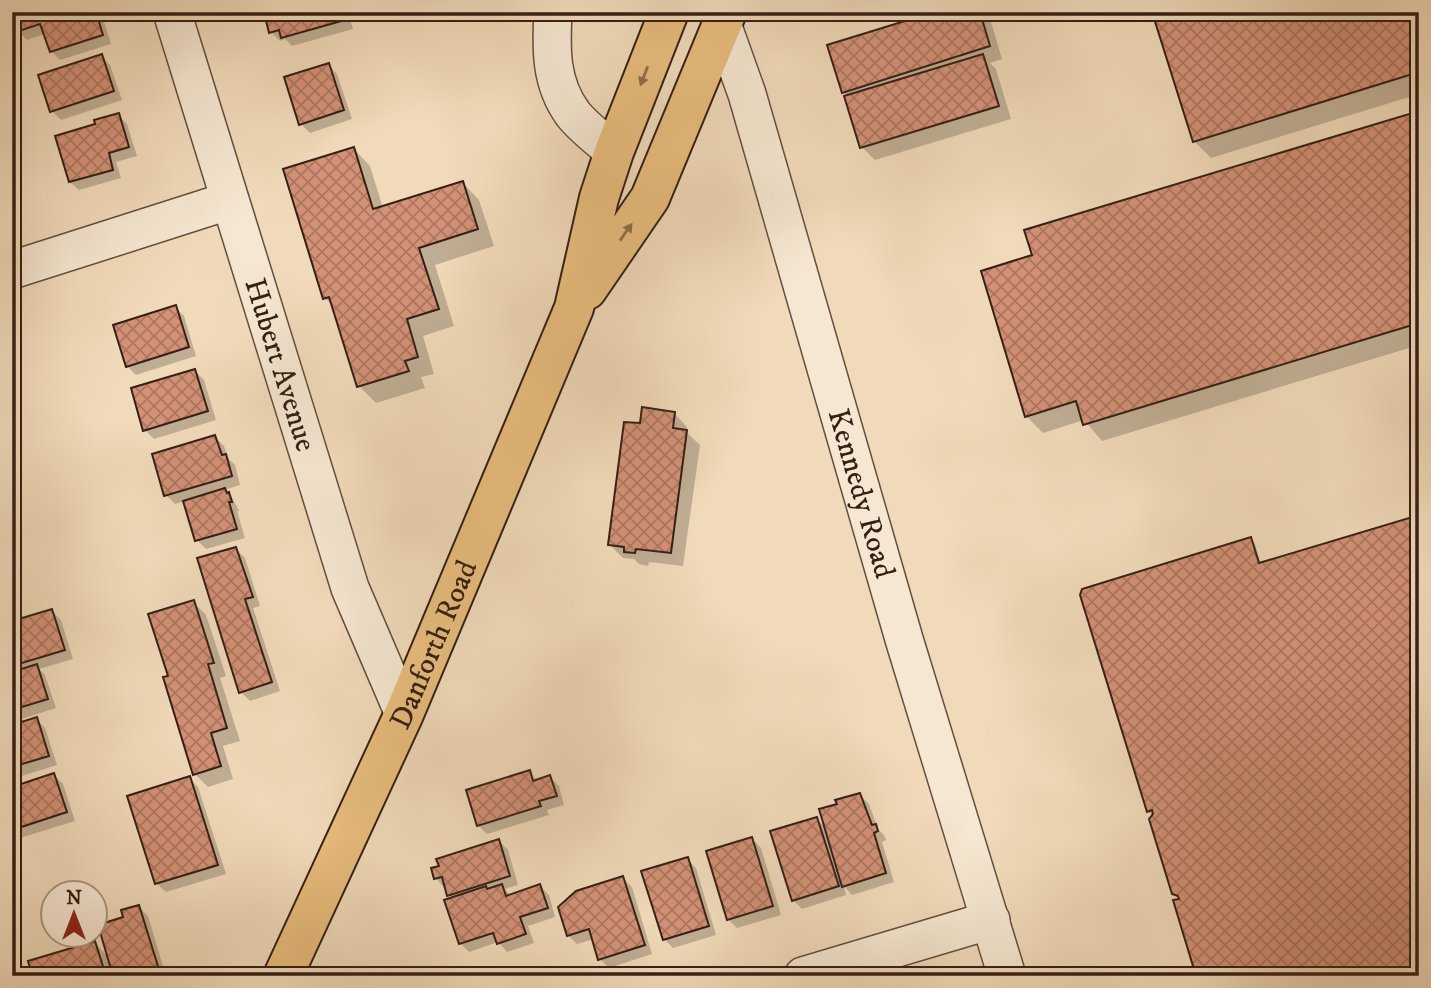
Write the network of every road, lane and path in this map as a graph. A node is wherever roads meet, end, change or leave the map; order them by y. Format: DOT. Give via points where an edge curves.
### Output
graph roads {
  1 [pos="172,12"];
  2 [pos="553,12"];
  3 [pos="669,12"];
  4 [pos="723,16"];
  5 [pos="614,152"];
  6 [pos="228,201"];
  7 [pos="12,270"];
  8 [pos="574,307"];
  9 [pos="404,714"];
  10 [pos="991,920"];
  11 [pos="283,976"];
  12 [pos="803,976"];
  13 [pos="1007,976"];
  1 -- 6 [label="street, Hubert Avenue"];
  2 -- 5 [label="street" via="551,49 556,82 573,114"];
  3 -- 5 [label="main road, Danforth Road, one-way"];
  8 -- 4 [label="main road, Danforth Road, one-way" via="650,198"];
  4 -- 10 [label="street, Kennedy Road" via="904,639"];
  5 -- 8 [label="main road, Danforth Road"];
  6 -- 7 [label="street"];
  6 -- 9 [label="street, Hubert Avenue" via="350,588"];
  8 -- 9 [label="main road, Danforth Road"];
  9 -- 11 [label="main road, Danforth Road"];
  10 -- 12 [label="street"];
  10 -- 13 [label="street, Kennedy Road"];
}
